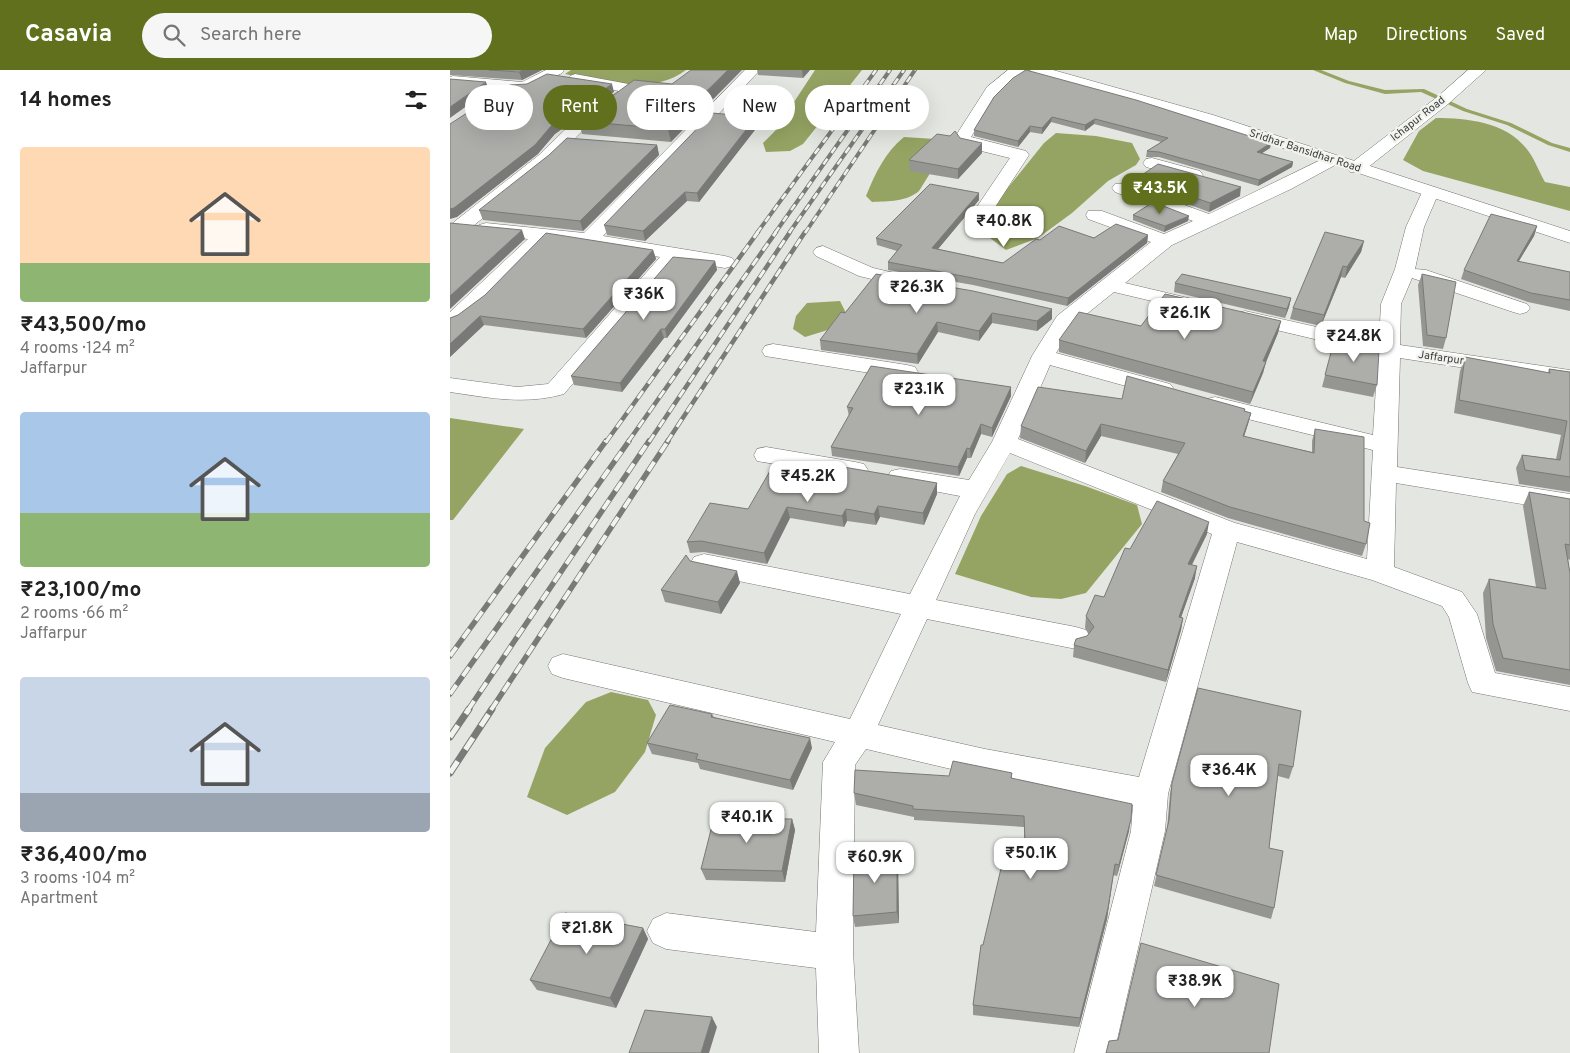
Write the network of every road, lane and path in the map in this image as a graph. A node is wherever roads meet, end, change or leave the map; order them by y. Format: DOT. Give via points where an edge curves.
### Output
graph roads {
  1 [pos="753,70"];
  2 [pos="1018,70"];
  3 [pos="1037,70"];
  4 [pos="1479,70"];
  5 [pos="551,72"];
  6 [pos="453,81"];
  7 [pos="497,85"];
  8 [pos="530,85"];
  9 [pos="562,139"];
  10 [pos="591,141"];
  11 [pos="658,147"];
  12 [pos="677,149"];
  13 [pos="1331,160"];
  14 [pos="1152,163"];
  15 [pos="1356,168"];
  16 [pos="1208,179"];
  17 [pos="1236,187"];
  18 [pos="1121,188"];
  19 [pos="1430,192"];
  20 [pos="1264,195"];
  21 [pos="1095,215"];
  22 [pos="1209,220"];
  23 [pos="975,223"];
  24 [pos="455,225"];
  25 [pos="544,234"];
  26 [pos="1570,237"];
  27 [pos="589,239"];
  28 [pos="1165,241"];
  29 [pos="823,252"];
  30 [pos="674,253"];
  31 [pos="725,262"];
  32 [pos="1406,269"];
  33 [pos="1110,286"];
  34 [pos="934,287"];
  35 [pos="1520,308"];
  36 [pos="1047,309"];
  37 [pos="1074,315"];
  38 [pos="450,322"];
  39 [pos="1388,350"];
  40 [pos="773,351"];
  41 [pos="1043,356"];
  42 [pos="930,375"];
  43 [pos="1570,377"];
  44 [pos="450,385"];
  45 [pos="1004,442"];
  46 [pos="1386,446"];
  47 [pos="766,455"];
  48 [pos="1384,473"];
  49 [pos="977,490"];
  50 [pos="1570,502"];
  51 [pos="1227,530"];
  52 [pos="704,564"];
  53 [pos="1380,572"];
  54 [pos="919,606"];
  55 [pos="1076,638"];
  56 [pos="563,666"];
  57 [pos="1570,699"];
  58 [pos="859,733"];
  59 [pos="1151,794"];
  60 [pos="666,931"];
  61 [pos="834,952"];
  62 [pos="839,1053"];
  63 [pos="1094,1053"];
  1 -- 12 [label="street"];
  2 -- 23 [label="street" via="1001,79 963,137 967,142 1020,155"];
  3 -- 13 [label="street, Sridhar Bansidhar Road" via="1207,118"];
  4 -- 15 [label="street, Ichapur Road"];
  5 -- 8 [label="street"];
  5 -- 9 [label="street" via="629,88"];
  6 -- 7 [label="street"];
  9 -- 10 [label="street"];
  9 -- 24 [label="street" via="545,158"];
  11 -- 12 [label="street"];
  12 -- 27 [label="street"];
  13 -- 15 [label="street, Sridhar Bansidhar Road"];
  13 -- 20 [label="street"];
  14 -- 16 [label="street"];
  15 -- 19 [label="street, Sridhar Bansidhar Road"];
  17 -- 20 [label="street"];
  18 -- 22 [label="street"];
  19 -- 26 [label="street, Sridhar Bansidhar Road"];
  19 -- 32 [label="street" via="1415,227"];
  20 -- 22 [label="street"];
  21 -- 28 [label="street"];
  22 -- 28 [label="street"];
  24 -- 25 [label="street"];
  25 -- 27 [label="street"];
  25 -- 38 [label="street" via="467,310"];
  27 -- 30 [label="street"];
  28 -- 33 [label="street"];
  29 -- 34 [label="street" via="840,263 876,275"];
  30 -- 31 [label="street"];
  30 -- 44 [label="street" via="556,389 541,394 510,394"];
  32 -- 35 [label="street"];
  32 -- 39 [label="street" via="1391,304"];
  33 -- 37 [label="street"];
  33 -- 39 [label="street, Jaffarpur"];
  36 -- 37 [label="street"];
  37 -- 41 [label="street" via="1065,321"];
  39 -- 43 [label="street, Jaffarpur"];
  39 -- 46 [label="street"];
  40 -- 42 [label="street"];
  41 -- 45 [label="street" via="1018,389"];
  41 -- 46 [label="street"];
  45 -- 49 [label="street"];
  45 -- 51 [label="street"];
  46 -- 48 [label="street"];
  47 -- 49 [label="street"];
  48 -- 50 [label="street"];
  48 -- 53 [label="street"];
  49 -- 54 [label="street" via="962,514"];
  51 -- 53 [label="street"];
  51 -- 59 [label="street"];
  52 -- 54 [label="street"];
  53 -- 57 [label="street" via="1452,598 1460,606 1483,683"];
  54 -- 55 [label="street"];
  54 -- 58 [label="street"];
  56 -- 58 [label="street"];
  58 -- 59 [label="street" via="986,763"];
  58 -- 61 [label="street" via="839,762"];
  59 -- 63 [label="street" via="1148,831"];
  60 -- 61 [label="street"];
  61 -- 62 [label="street"];
}
